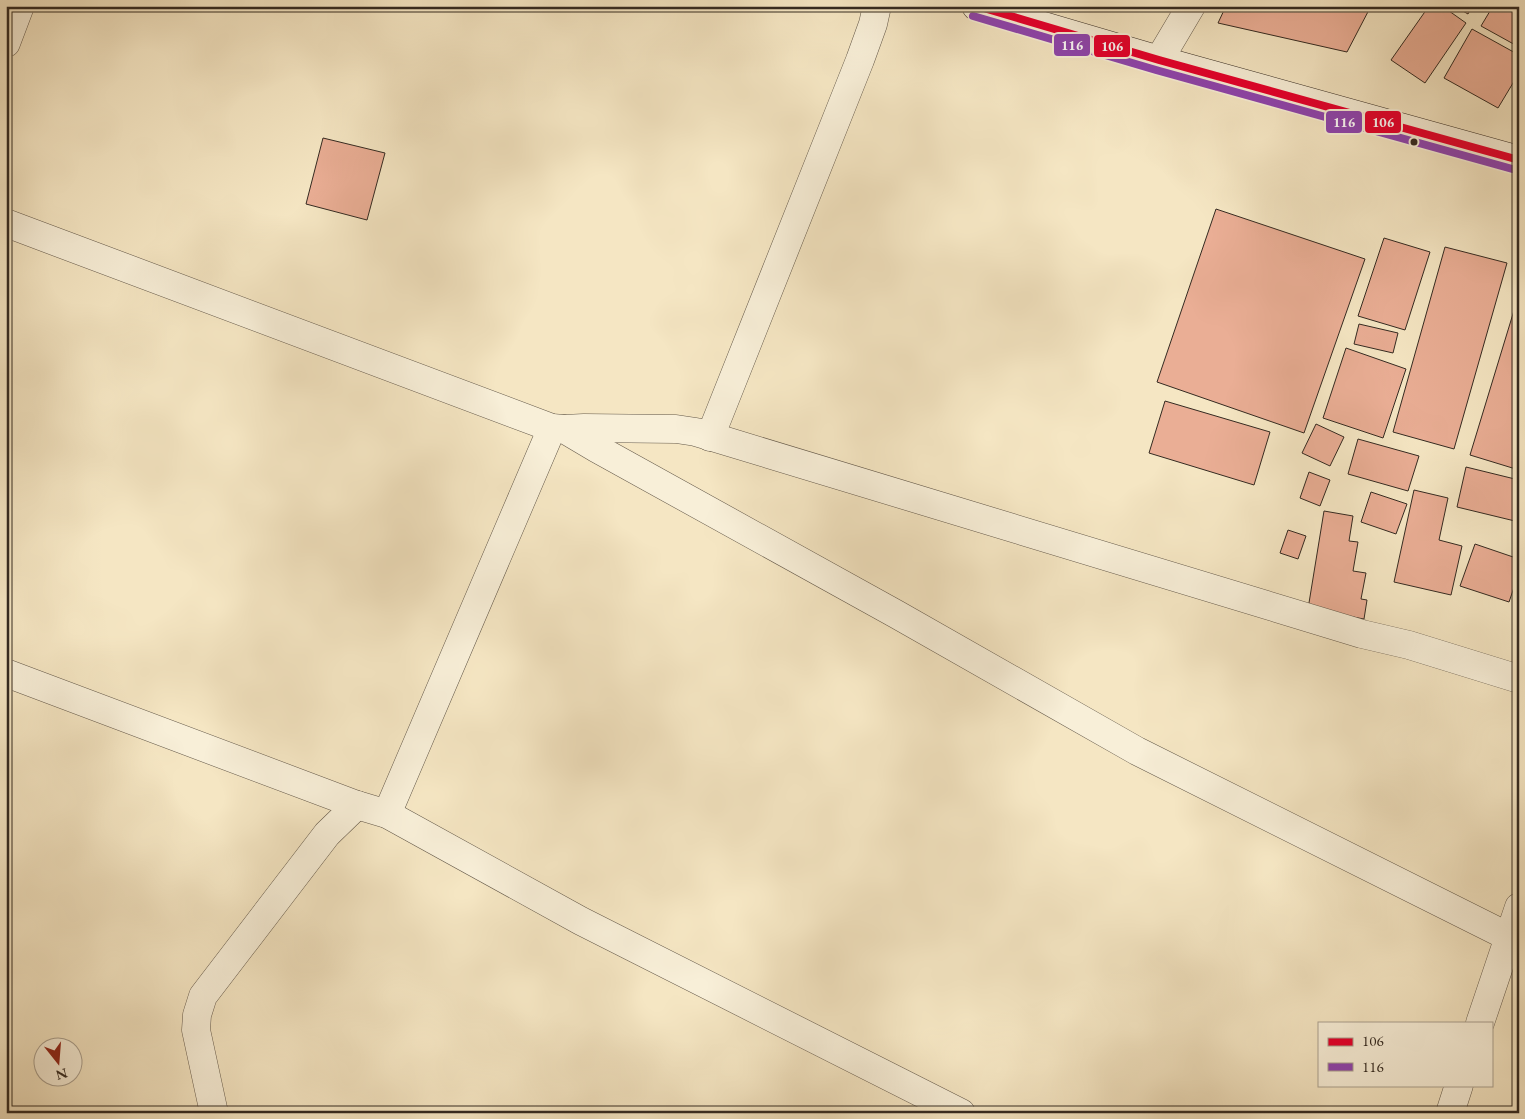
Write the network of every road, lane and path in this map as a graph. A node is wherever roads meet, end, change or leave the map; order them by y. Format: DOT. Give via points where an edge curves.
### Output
graph roads {
  1 [pos="20,6"];
  2 [pos="877,6"];
  3 [pos="976,6"];
  4 [pos="1191,6"];
  5 [pos="6,43"];
  6 [pos="1159,60"];
  7 [pos="1519,160"];
  8 [pos="6,223"];
  9 [pos="558,428"];
  10 [pos="710,436"];
  11 [pos="6,673"];
  12 [pos="1519,679"];
  13 [pos="357,805"];
  14 [pos="388,814"];
  15 [pos="1519,907"];
  16 [pos="1509,937"];
  17 [pos="1480,1022"];
  18 [pos="1460,1086"];
  19 [pos="214,1113"];
  20 [pos="961,1113"];
  21 [pos="1450,1113"];
  1 -- 5 [label="street"];
  2 -- 10 [label="street" via="874,24"];
  3 -- 6 [label="street"];
  4 -- 6 [label="street"];
  6 -- 7 [label="street"];
  8 -- 9 [label="street"];
  9 -- 10 [label="street" via="676,429"];
  9 -- 14 [label="street"];
  9 -- 16 [label="street" via="1137,751"];
  10 -- 12 [label="street"];
  11 -- 13 [label="street"];
  13 -- 14 [label="street"];
  13 -- 19 [label="street" via="327,834 203,996 196,1030"];
  14 -- 20 [label="street" via="581,921"];
  15 -- 16 [label="street"];
  16 -- 17 [label="street"];
  18 -- 21 [label="street"];
}
